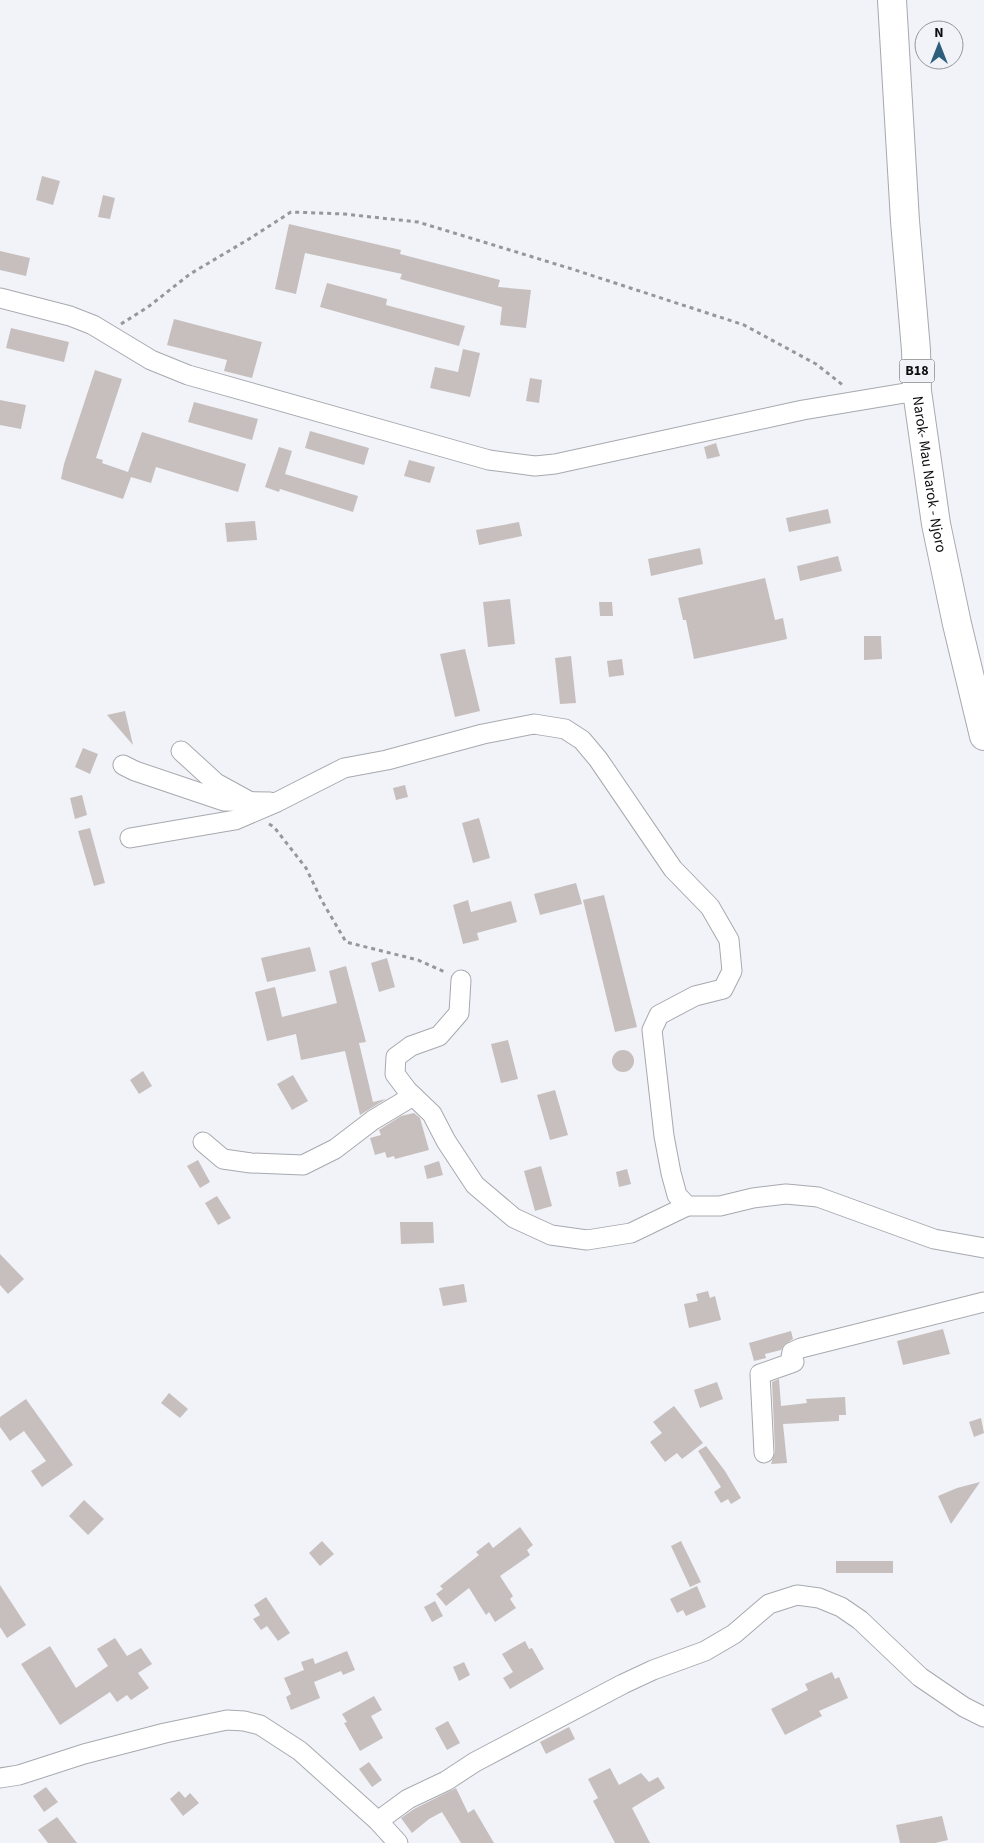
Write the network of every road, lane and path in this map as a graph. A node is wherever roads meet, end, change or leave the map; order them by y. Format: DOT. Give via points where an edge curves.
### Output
graph roads {
  1 [pos="892,0"];
  2 [pos="0,298"];
  3 [pos="107,332"];
  4 [pos="917,390"];
  5 [pos="862,400"];
  6 [pos="984,736"];
  7 [pos="181,751"];
  8 [pos="123,765"];
  9 [pos="252,807"];
  10 [pos="130,838"];
  11 [pos="461,980"];
  12 [pos="413,1096"];
  13 [pos="203,1142"];
  14 [pos="687,1206"];
  15 [pos="984,1248"];
  16 [pos="984,1302"];
  17 [pos="764,1453"];
  18 [pos="984,1717"];
  19 [pos="0,1778"];
  20 [pos="378,1821"];
  21 [pos="398,1843"];
  1 -- 4 [label="highway, Narok- Mau Narok - Njoro / B18"];
  2 -- 3 [label="street" via="70,316"];
  3 -- 5 [label="street" via="151,360 188,375 489,460 535,466 580,460"];
  3 -- 5 [label="path" via="148,308 190,274 291,212 344,214 418,222 744,325 816,364"];
  4 -- 5 [label="street"];
  4 -- 6 [label="highway, Narok- Mau Narok - Njoro / B18" via="938,533"];
  7 -- 9 [label="street" via="216,783"];
  8 -- 9 [label="street" via="224,801"];
  9 -- 10 [label="street" via="235,820"];
  9 -- 11 [label="path" via="274,827 306,868 346,942 418,960"];
  9 -- 14 [label="street" via="277,802 344,768 483,734 534,724 565,729 582,740 618,787 673,870 710,907 729,940 732,971 723,989 695,996 659,1015 652,1030 671,1173 678,1195"];
  11 -- 12 [label="street" via="459,1013 439,1036 411,1046 396,1056 395,1074"];
  12 -- 13 [label="street" via="373,1120 335,1149 303,1165 223,1159"];
  12 -- 14 [label="street" via="432,1114 476,1185 514,1218 551,1235 586,1240 631,1233"];
  14 -- 15 [label="street" via="720,1206 786,1194 818,1197 934,1239"];
  16 -- 17 [label="street" via="792,1352 794,1362 760,1374"];
  18 -- 20 [label="street" via="920,1677 860,1620 841,1607 819,1598 797,1595 769,1604 734,1634 706,1651 623,1684 475,1762"];
  19 -- 20 [label="street" via="174,1731 227,1720 244,1721 260,1725 300,1751"];
  20 -- 21 [label="street"];
}
